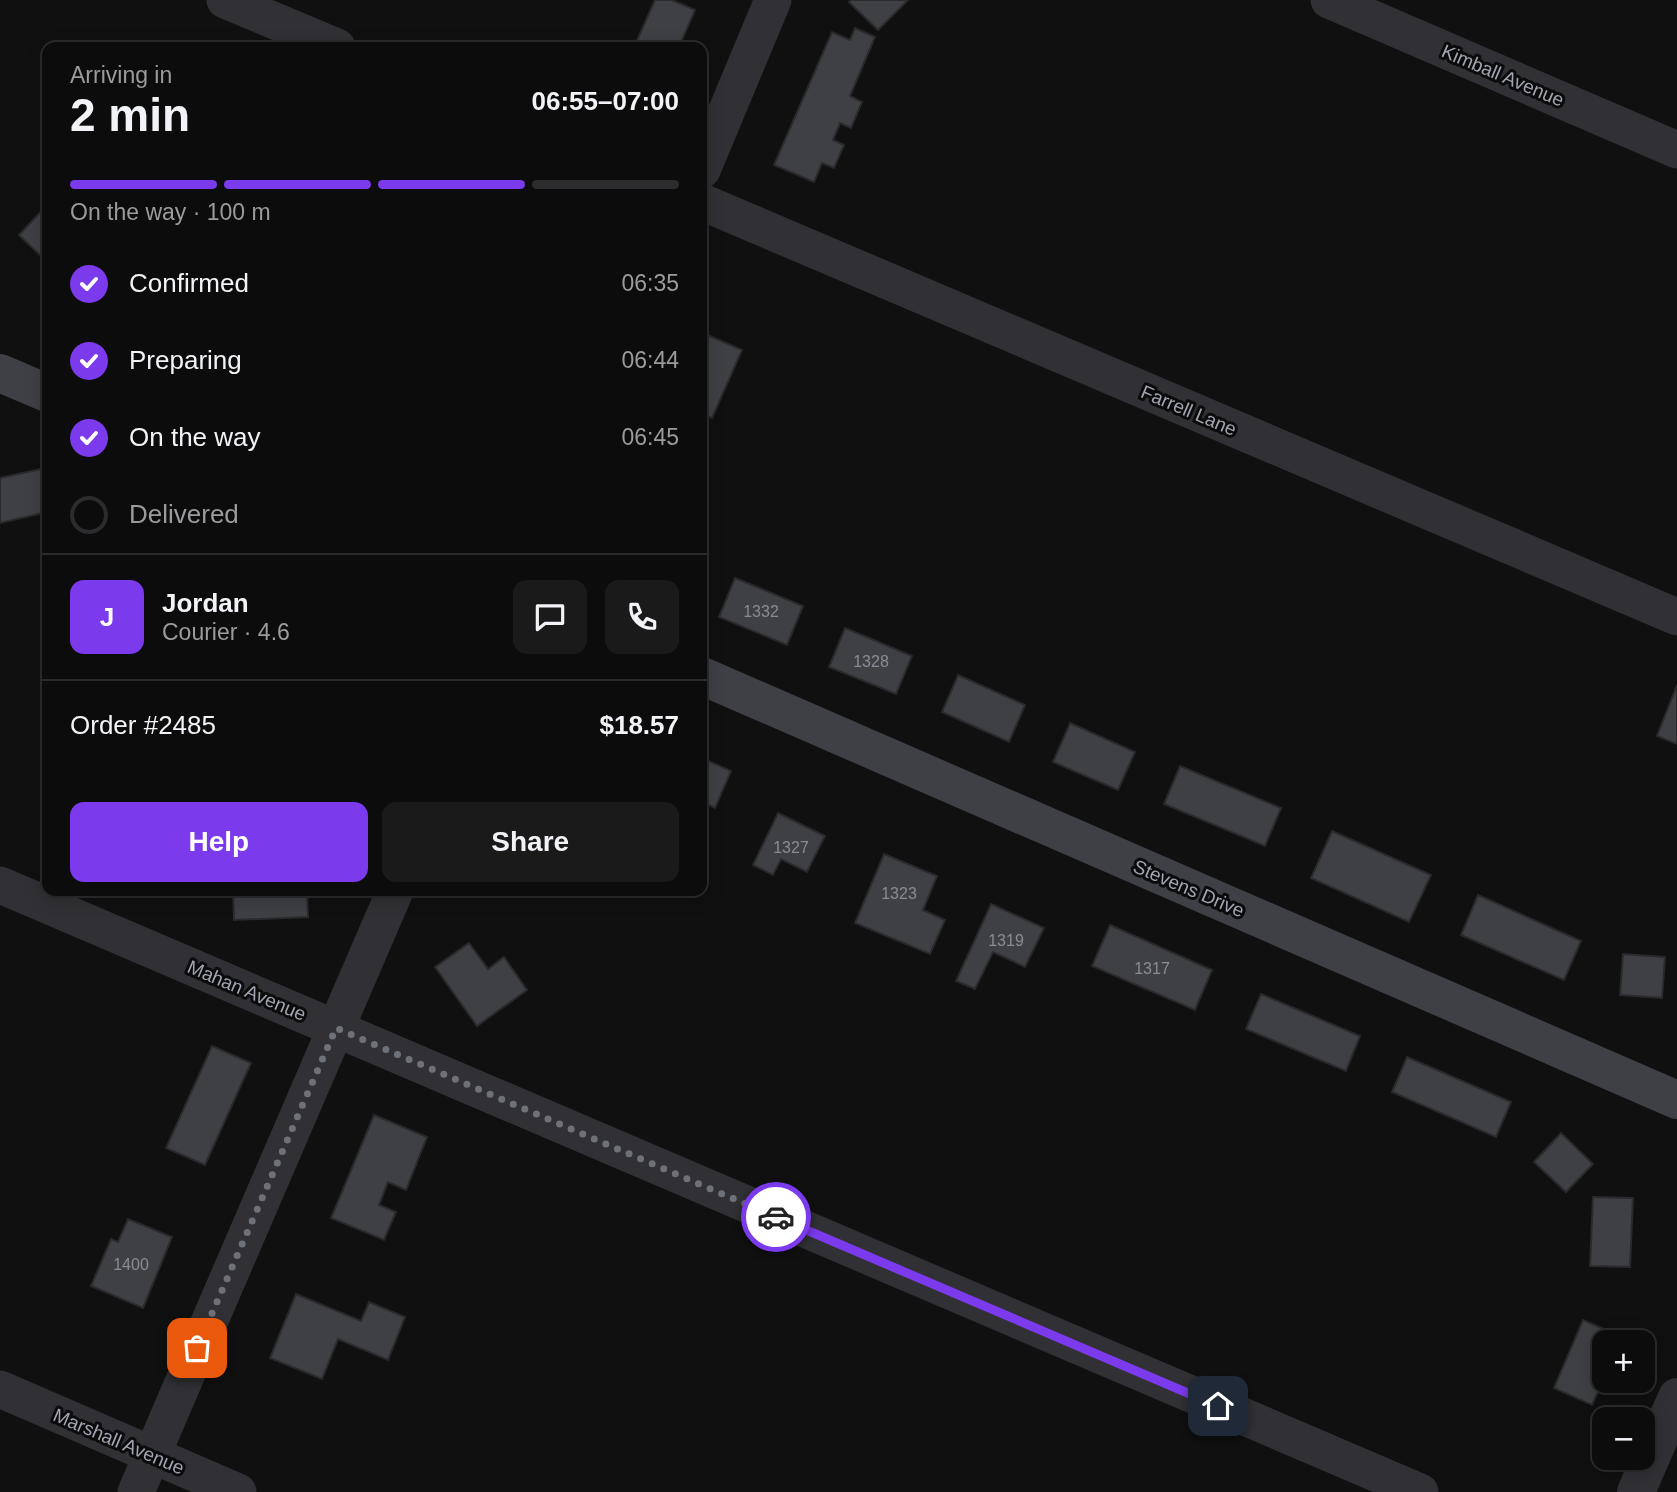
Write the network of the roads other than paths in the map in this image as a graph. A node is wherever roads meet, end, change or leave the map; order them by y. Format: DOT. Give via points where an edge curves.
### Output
graph roads {
  1 [pos="225,0"];
  2 [pos="773,0"];
  3 [pos="1329,0"];
  4 [pos="325,42"];
  5 [pos="1677,149"];
  6 [pos="707,158"];
  7 [pos="707,204"];
  8 [pos="0,373"];
  9 [pos="42,391"];
  10 [pos="1677,617"];
  11 [pos="707,678"];
  12 [pos="0,886"];
  13 [pos="393,896"];
  14 [pos="336,1028"];
  15 [pos="1677,1100"];
  16 [pos="0,1389"];
  17 [pos="1677,1398"];
  18 [pos="152,1455"];
  19 [pos="136,1492"];
  20 [pos="239,1492"];
  21 [pos="1420,1492"];
  22 [pos="1636,1492"];
  1 -- 4 [label="street"];
  2 -- 6 [label="street"];
  3 -- 5 [label="street, Kimball Avenue"];
  7 -- 10 [label="street, Farrell Lane"];
  8 -- 9 [label="main road"];
  11 -- 15 [label="main road, Stevens Drive"];
  12 -- 14 [label="street, Mahan Avenue"];
  13 -- 14 [label="street"];
  14 -- 18 [label="street"];
  14 -- 21 [label="street, Mahan Avenue"];
  16 -- 18 [label="street, Marshall Avenue"];
  17 -- 22 [label="street"];
  18 -- 19 [label="street"];
  18 -- 20 [label="street, Marshall Avenue"];
}
